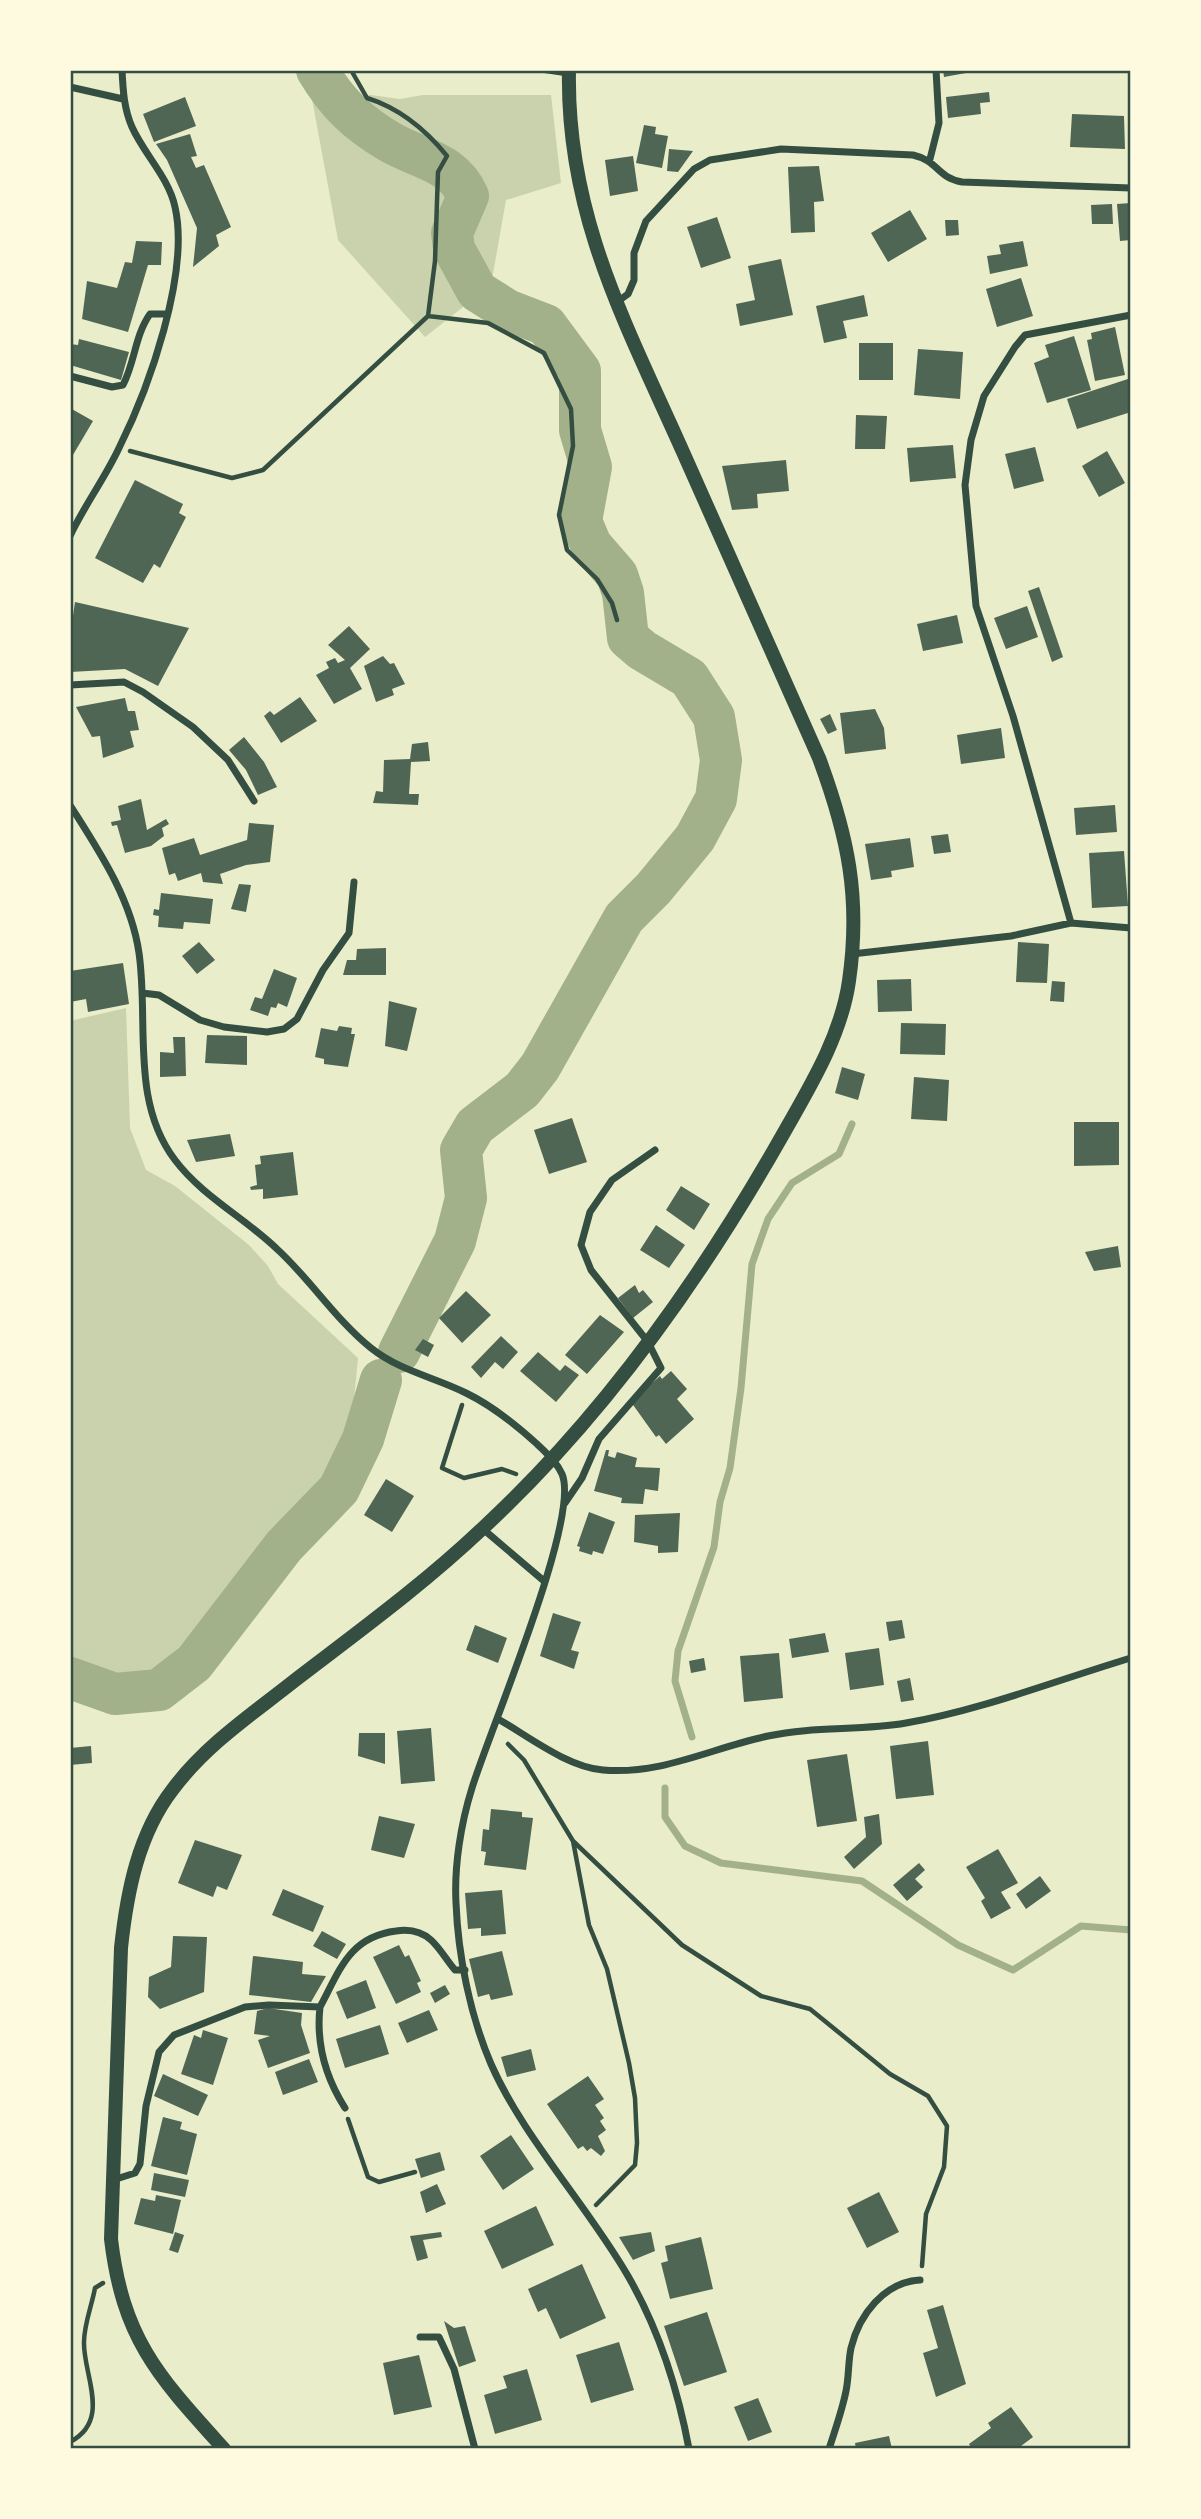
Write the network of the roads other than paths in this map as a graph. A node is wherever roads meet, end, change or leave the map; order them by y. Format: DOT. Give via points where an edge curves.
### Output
graph roads {
  1 [pos="122,70"];
  2 [pos="541,70"];
  3 [pos="936,70"];
  4 [pos="568,72"];
  5 [pos="70,87"];
  6 [pos="123,99"];
  7 [pos="930,159"];
  8 [pos="1131,188"];
  9 [pos="617,302"];
  10 [pos="167,314"];
  11 [pos="1131,314"];
  12 [pos="70,376"];
  13 [pos="70,536"];
  14 [pos="70,685"];
  15 [pos="254,801"];
  16 [pos="70,805"];
  17 [pos="354,882"];
  18 [pos="1071,923"];
  19 [pos="1131,928"];
  20 [pos="851,954"];
  21 [pos="142,993"];
  22 [pos="655,1150"];
  23 [pos="648,1342"];
  24 [pos="565,1503"];
  25 [pos="483,1529"];
  26 [pos="544,1581"];
  27 [pos="1131,1658"];
  28 [pos="498,1718"];
  29 [pos="465,1970"];
  30 [pos="320,2007"];
  31 [pos="345,2108"];
  32 [pos="113,2180"];
  33 [pos="920,2280"];
  34 [pos="420,2337"];
  35 [pos="224,2449"];
  36 [pos="475,2449"];
  37 [pos="689,2449"];
  38 [pos="829,2449"];
  1 -- 6 [label="street"];
  2 -- 4 [label="lane"];
  3 -- 7 [label="street" via="939,123"];
  4 -- 9 [label="main road" via="577,179 587,224"];
  5 -- 6 [label="street"];
  6 -- 10 [label="street" via="132,127 173,197 178,222"];
  7 -- 8 [label="street" via="946,179 962,182"];
  7 -- 9 [label="street" via="780,149 710,160 694,169 646,221 635,253 634,280 628,294"];
  9 -- 20 [label="main road" via="841,817 856,906"];
  10 -- 12 [label="street" via="150,314 141,326 123,385 112,387"];
  10 -- 13 [label="street" via="147,383 119,449"];
  11 -- 18 [label="street" via="1025,335 984,396 971,440 965,485 976,606 1013,716"];
  14 -- 15 [label="street" via="124,682 143,692 193,727 228,760"];
  16 -- 21 [label="street" via="108,864 125,905 138,950"];
  17 -- 21 [label="street" via="349,933 297,1018 284,1029 267,1032 224,1027 200,1020 159,995"];
  18 -- 19 [label="street"];
  18 -- 20 [label="street" via="1011,936"];
  20 -- 23 [label="main road" via="840,1018 806,1093 716,1245"];
  21 -- 24 [label="street" via="146,1085 153,1125 176,1161 277,1248 367,1345 398,1366 469,1395 516,1424 556,1463 565,1480"];
  22 -- 23 [label="street" via="612,1180 590,1212 581,1245 591,1270"];
  23 -- 24 [label="street" via="661,1368 599,1439"];
  23 -- 25 [label="main road" via="576,1434 526,1477"];
  24 -- 26 [label="street"];
  25 -- 26 [label="street"];
  25 -- 32 [label="main road" via="410,1592 208,1748 152,1822 135,1866 124,1920"];
  26 -- 28 [label="street"];
  27 -- 28 [label="street" via="905,1723 797,1730 734,1743 663,1768 601,1770 567,1758"];
  28 -- 29 [label="street" via="471,1790 457,1870"];
  29 -- 30 [label="street" via="455,1970 431,1940 419,1933 385,1933 361,1942 349,1954"];
  29 -- 37 [label="street" via="491,2064 630,2279 652,2324"];
  30 -- 31 [label="street" via="317,2030 328,2074"];
  30 -- 32 [label="street" via="246,2007 174,2035 159,2052 146,2106 140,2164 135,2174"];
  32 -- 35 [label="main road" via="111,2239 116,2276 142,2348 164,2383"];
  33 -- 38 [label="street" via="908,2281 880,2296 857,2330"];
  34 -- 36 [label="street" via="439,2337 454,2369"];
}
